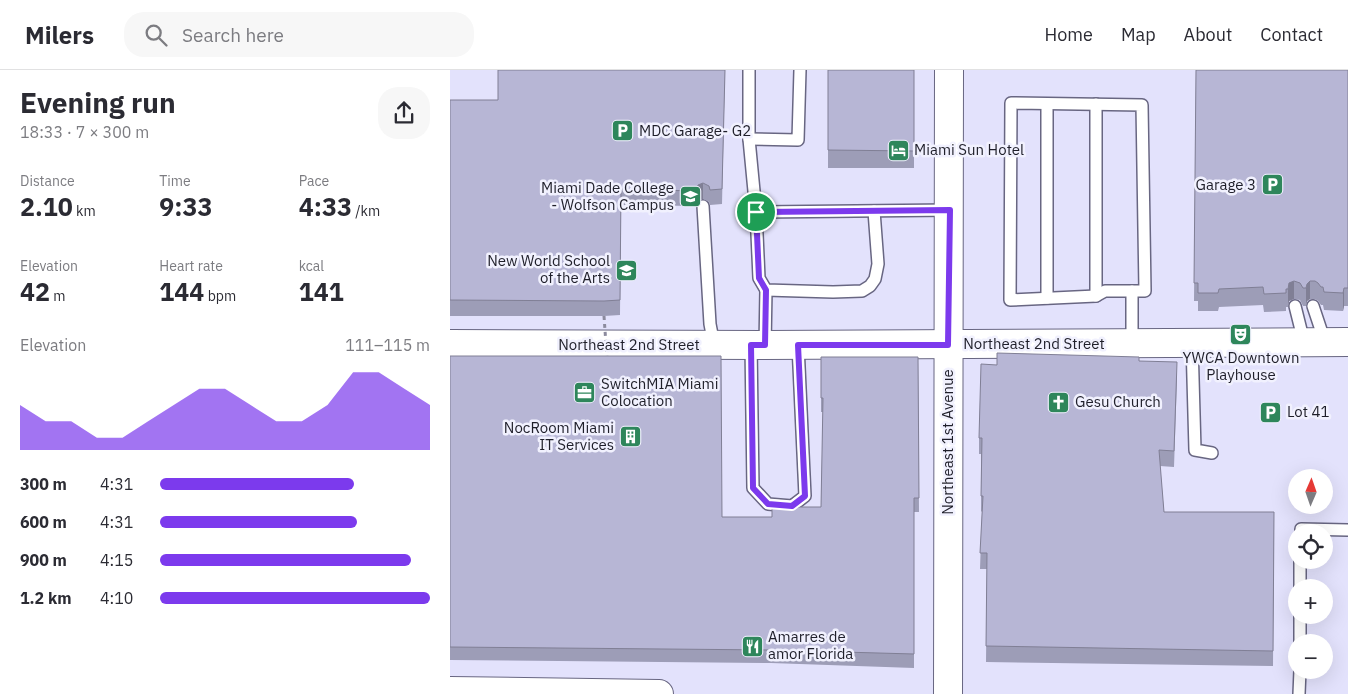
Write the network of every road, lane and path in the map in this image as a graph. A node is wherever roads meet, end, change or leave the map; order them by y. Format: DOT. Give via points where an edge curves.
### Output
graph roads {
  1 [pos="749,70"];
  2 [pos="800,70"];
  3 [pos="950,70"];
  4 [pos="1047,104"];
  5 [pos="1096,104"];
  6 [pos="749,139"];
  7 [pos="703,206"];
  8 [pos="950,210"];
  9 [pos="874,211"];
  10 [pos="756,212"];
  11 [pos="766,290"];
  12 [pos="1132,291"];
  13 [pos="1096,296"];
  14 [pos="1047,298"];
  15 [pos="1295,306"];
  16 [pos="1313,306"];
  17 [pos="604,316"];
  18 [pos="1326,342"];
  19 [pos="1132,343"];
  20 [pos="1192,343"];
  21 [pos="450,344"];
  22 [pos="714,345"];
  23 [pos="758,345"];
  24 [pos="798,345"];
  25 [pos="948,345"];
  26 [pos="607,361"];
  27 [pos="1212,453"];
  28 [pos="1333,530"];
  29 [pos="1348,530"];
  30 [pos="1300,679"];
  31 [pos="450,691"];
  32 [pos="659,694"];
  33 [pos="948,694"];
  34 [pos="1299,694"];
  1 -- 6 [label="lane"];
  2 -- 6 [label="lane" via="798,140"];
  3 -- 8 [label="street, Northeast 1st Avenue"];
  4 -- 5 [label="lane"];
  4 -- 14 [label="lane"];
  4 -- 14 [label="lane" via="1011,103 1010,300"];
  5 -- 12 [label="lane" via="1142,105 1145,291"];
  5 -- 13 [label="lane"];
  6 -- 10 [label="lane"];
  7 -- 22 [label="lane"];
  8 -- 9 [label="lane"];
  8 -- 25 [label="street, Northeast 1st Avenue"];
  9 -- 10 [label="lane"];
  9 -- 11 [label="lane" via="878,264 870,286 862,291"];
  10 -- 11 [label="lane" via="759,278"];
  11 -- 23 [label="lane"];
  12 -- 13 [label="lane" via="1105,291"];
  12 -- 19 [label="lane"];
  13 -- 14 [label="lane"];
  15 -- 18 [label="lane"];
  16 -- 18 [label="lane"];
  17 -- 26 [label="path, bridge"];
  18 -- 20 [label="street, Northeast 2nd Street"];
  19 -- 20 [label="street, Northeast 2nd Street"];
  19 -- 25 [label="street, Northeast 2nd Street"];
  20 -- 27 [label="lane" via="1195,450"];
  21 -- 22 [label="street, Northeast 2nd Street"];
  22 -- 23 [label="street, Northeast 2nd Street"];
  23 -- 24 [label="street, Northeast 2nd Street"];
  23 -- 24 [label="lane" via="753,488 768,504 792,506 805,496"];
  24 -- 25 [label="street, Northeast 2nd Street"];
  25 -- 33 [label="street, Northeast 1st Avenue"];
  28 -- 29 [label="lane"];
  30 -- 34 [label="lane"];
  31 -- 32 [label="street"];
}
